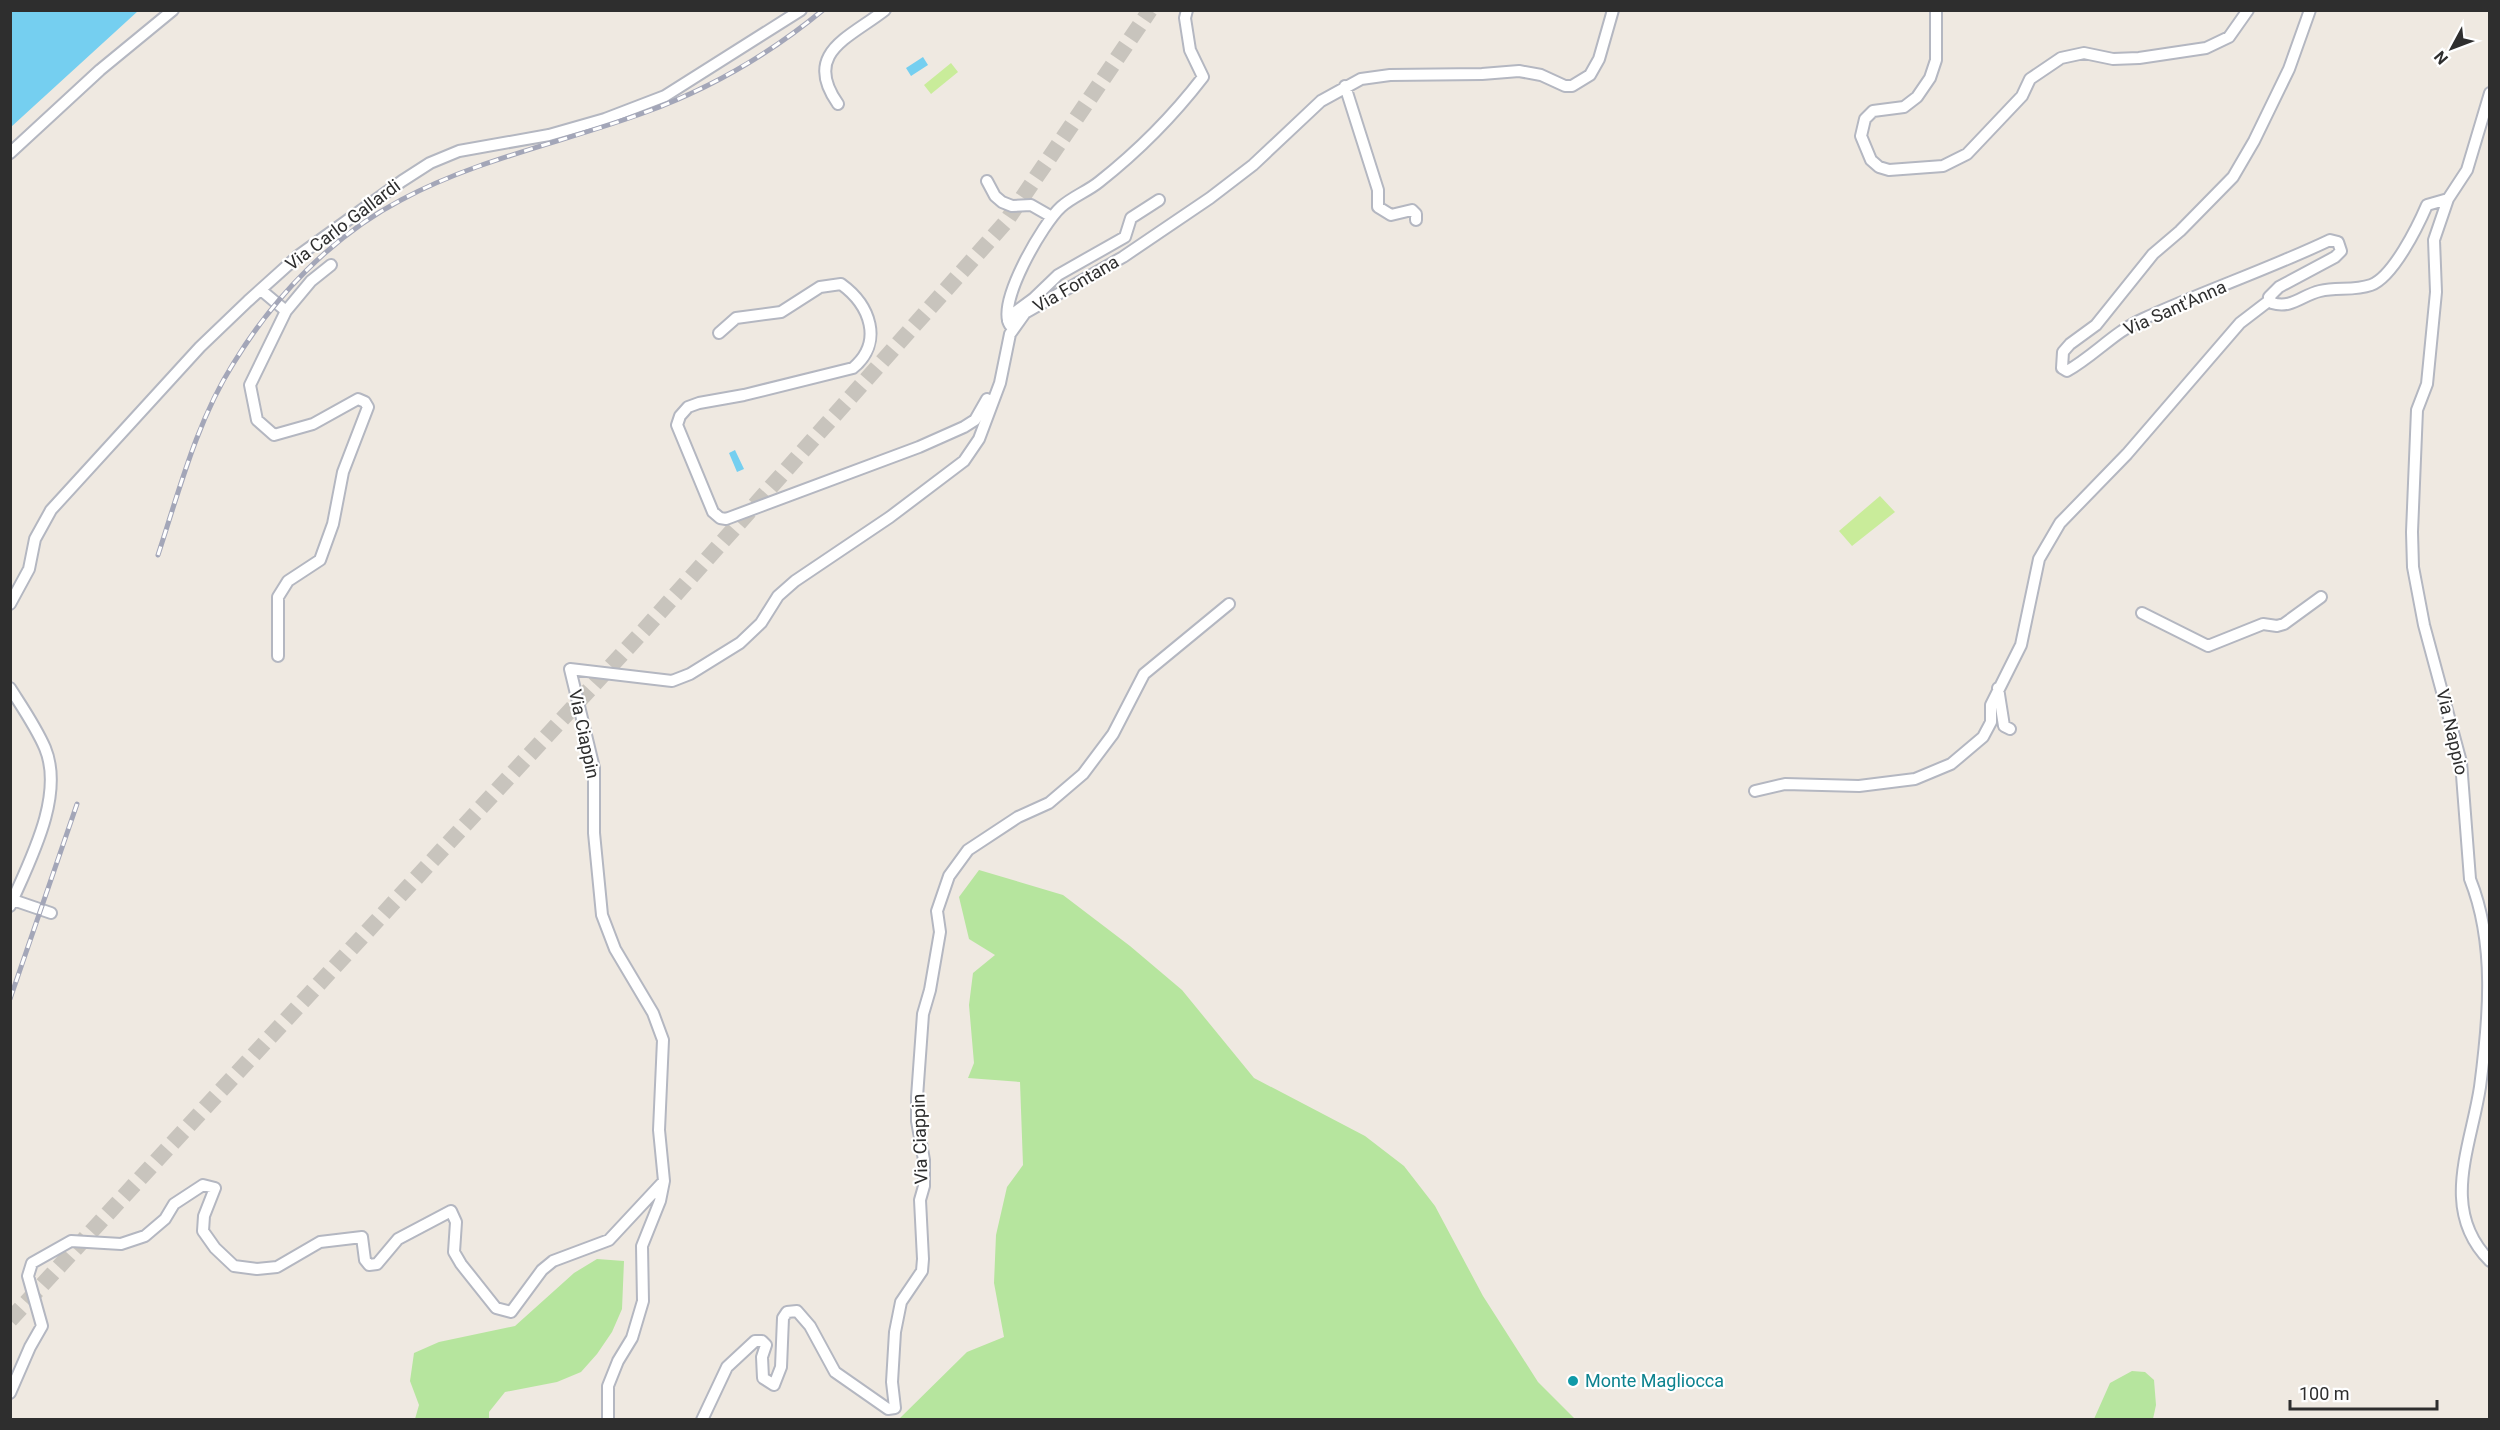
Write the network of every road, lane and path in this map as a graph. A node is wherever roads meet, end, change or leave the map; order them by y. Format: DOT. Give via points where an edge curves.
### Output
graph roads {
  1 [pos="173,10"];
  2 [pos="801,10"];
  3 [pos="885,10"];
  4 [pos="1187,10"];
  5 [pos="1612,10"];
  6 [pos="1936,10"];
  7 [pos="2248,10"];
  8 [pos="2310,10"];
  9 [pos="1346,86"];
  10 [pos="2490,93"];
  11 [pos="838,105"];
  12 [pos="10,153"];
  13 [pos="987,180"];
  14 [pos="2448,199"];
  15 [pos="1160,200"];
  16 [pos="1052,217"];
  17 [pos="1416,220"];
  18 [pos="331,265"];
  19 [pos="261,290"];
  20 [pos="2270,300"];
  21 [pos="286,312"];
  22 [pos="1011,324"];
  23 [pos="719,333"];
  24 [pos="1004,358"];
  25 [pos="2321,597"];
  26 [pos="10,604"];
  27 [pos="1229,604"];
  28 [pos="2142,613"];
  29 [pos="278,656"];
  30 [pos="570,669"];
  31 [pos="10,688"];
  32 [pos="1998,688"];
  33 [pos="2010,729"];
  34 [pos="1755,790"];
  35 [pos="12,903"];
  36 [pos="51,913"];
  37 [pos="664,1181"];
  38 [pos="2490,1261"];
  39 [pos="10,1393"];
  40 [pos="608,1419"];
  41 [pos="702,1419"];
  1 -- 12 [label="street" via="100,70"];
  2 -- 19 [label="street, Via Carlo Gallardi" via="665,96 549,135 459,152 430,163 337,228"];
  3 -- 11 [label="street" via="834,46 827,56 826,86"];
  4 -- 16 [label="street" via="1190,50 1203,77 1124,162"];
  5 -- 9 [label="street, Via Fontana" via="1599,59 1590,75 1572,86 1519,71 1390,75 1361,79"];
  6 -- 7 [label="street" via="1936,60 1930,78 1917,98 1904,107 1873,111 1861,127 1871,160 1879,167 1889,170 1943,166 1967,154 2022,96 2030,79 2061,58 2084,53 2113,59 2139,58 2206,48 2229,37"];
  8 -- 20 [label="street, Via Sant'Anna" via="2285,78 2233,177 2153,254 2096,325 2070,344 2063,352 2062,368 2067,370 2078,364 2107,340 2141,320 2330,240 2338,242 2341,250 2335,257 2279,287"];
  9 -- 17 [label="street" via="1378,190 1378,207 1391,215 1412,210"];
  9 -- 22 [label="street, Via Fontana" via="1321,101 1270,150 1210,198 1123,257 1035,306"];
  10 -- 14 [label="street" via="2468,170"];
  13 -- 16 [label="street" via="1002,202 1031,205"];
  14 -- 20 [label="street" via="2427,205 2417,229 2374,284 2348,291 2320,291 2292,304 2278,305"];
  14 -- 38 [label="street, Via Nappio" via="2434,240 2436,292 2427,384 2416,410 2413,567 2424,625 2461,762 2470,879 2487,948 2486,1024 2479,1089 2460,1188 2467,1223 2479,1250"];
  15 -- 22 [label="street" via="1131,218 1130,230 1121,240 1058,275 1014,313"];
  16 -- 22 [label="street" via="1017,278"];
  18 -- 21 [label="street"];
  19 -- 21 [label="street"];
  19 -- 26 [label="street, Via Carlo Gallardi" via="200,347 51,510 35,539 29,569"];
  20 -- 32 [label="street" via="2240,323 2127,454 2060,523 2039,559 2021,645"];
  21 -- 29 [label="street" via="250,385 260,425 276,435 313,424 358,399 368,407 343,472 333,524 320,560 288,581 278,597"];
  22 -- 24 [label="street, Via Fontana"];
  23 -- 24 [label="street" via="736,318 781,312 820,287 841,284 852,292 865,312 873,338 853,368 699,403 680,416 677,425 712,512 726,519 964,427 975,420 986,404 996,370"];
  24 -- 30 [label="street, Via Fontana" via="1000,383 979,439 964,460 890,517 795,581 740,643 672,681"];
  25 -- 28 [label="street" via="2284,624 2263,624 2208,646"];
  27 -- 41 [label="street, Via Ciappin" via="1144,674 1113,734 1083,774 1049,803 1018,817 968,850 949,876 937,911 939,941 923,1014 917,1097 916,1121 924,1160 920,1200 922,1271 901,1302 895,1332 895,1408 888,1409 835,1372 810,1326 797,1311 787,1312 783,1318 781,1367 774,1385 763,1378 761,1368 766,1345 755,1341 727,1367"];
  30 -- 37 [label="street, Via Ciappin" via="594,768 594,833 602,915 615,949 653,1013 663,1040 659,1122"];
  31 -- 35 [label="street" via="46,750 50,783 46,824"];
  32 -- 33 [label="street" via="2004,726"];
  32 -- 34 [label="street" via="1991,705 1991,722 1983,737 1951,764 1915,780 1858,786 1785,784"];
  35 -- 36 [label="street"];
  37 -- 39 [label="street" via="609,1240 554,1261 542,1270 511,1312 496,1308 461,1264 454,1252 456,1222 451,1211 398,1239 377,1264 369,1265 365,1260 362,1237 320,1242 277,1267 257,1269 234,1266 203,1231 204,1216 215,1188 203,1185 174,1204 165,1219 145,1236 121,1244 71,1241 32,1263 28,1276 42,1326"];
  37 -- 40 [label="street, Via Ciappin" via="642,1246 643,1301 632,1338 608,1386"];
}
